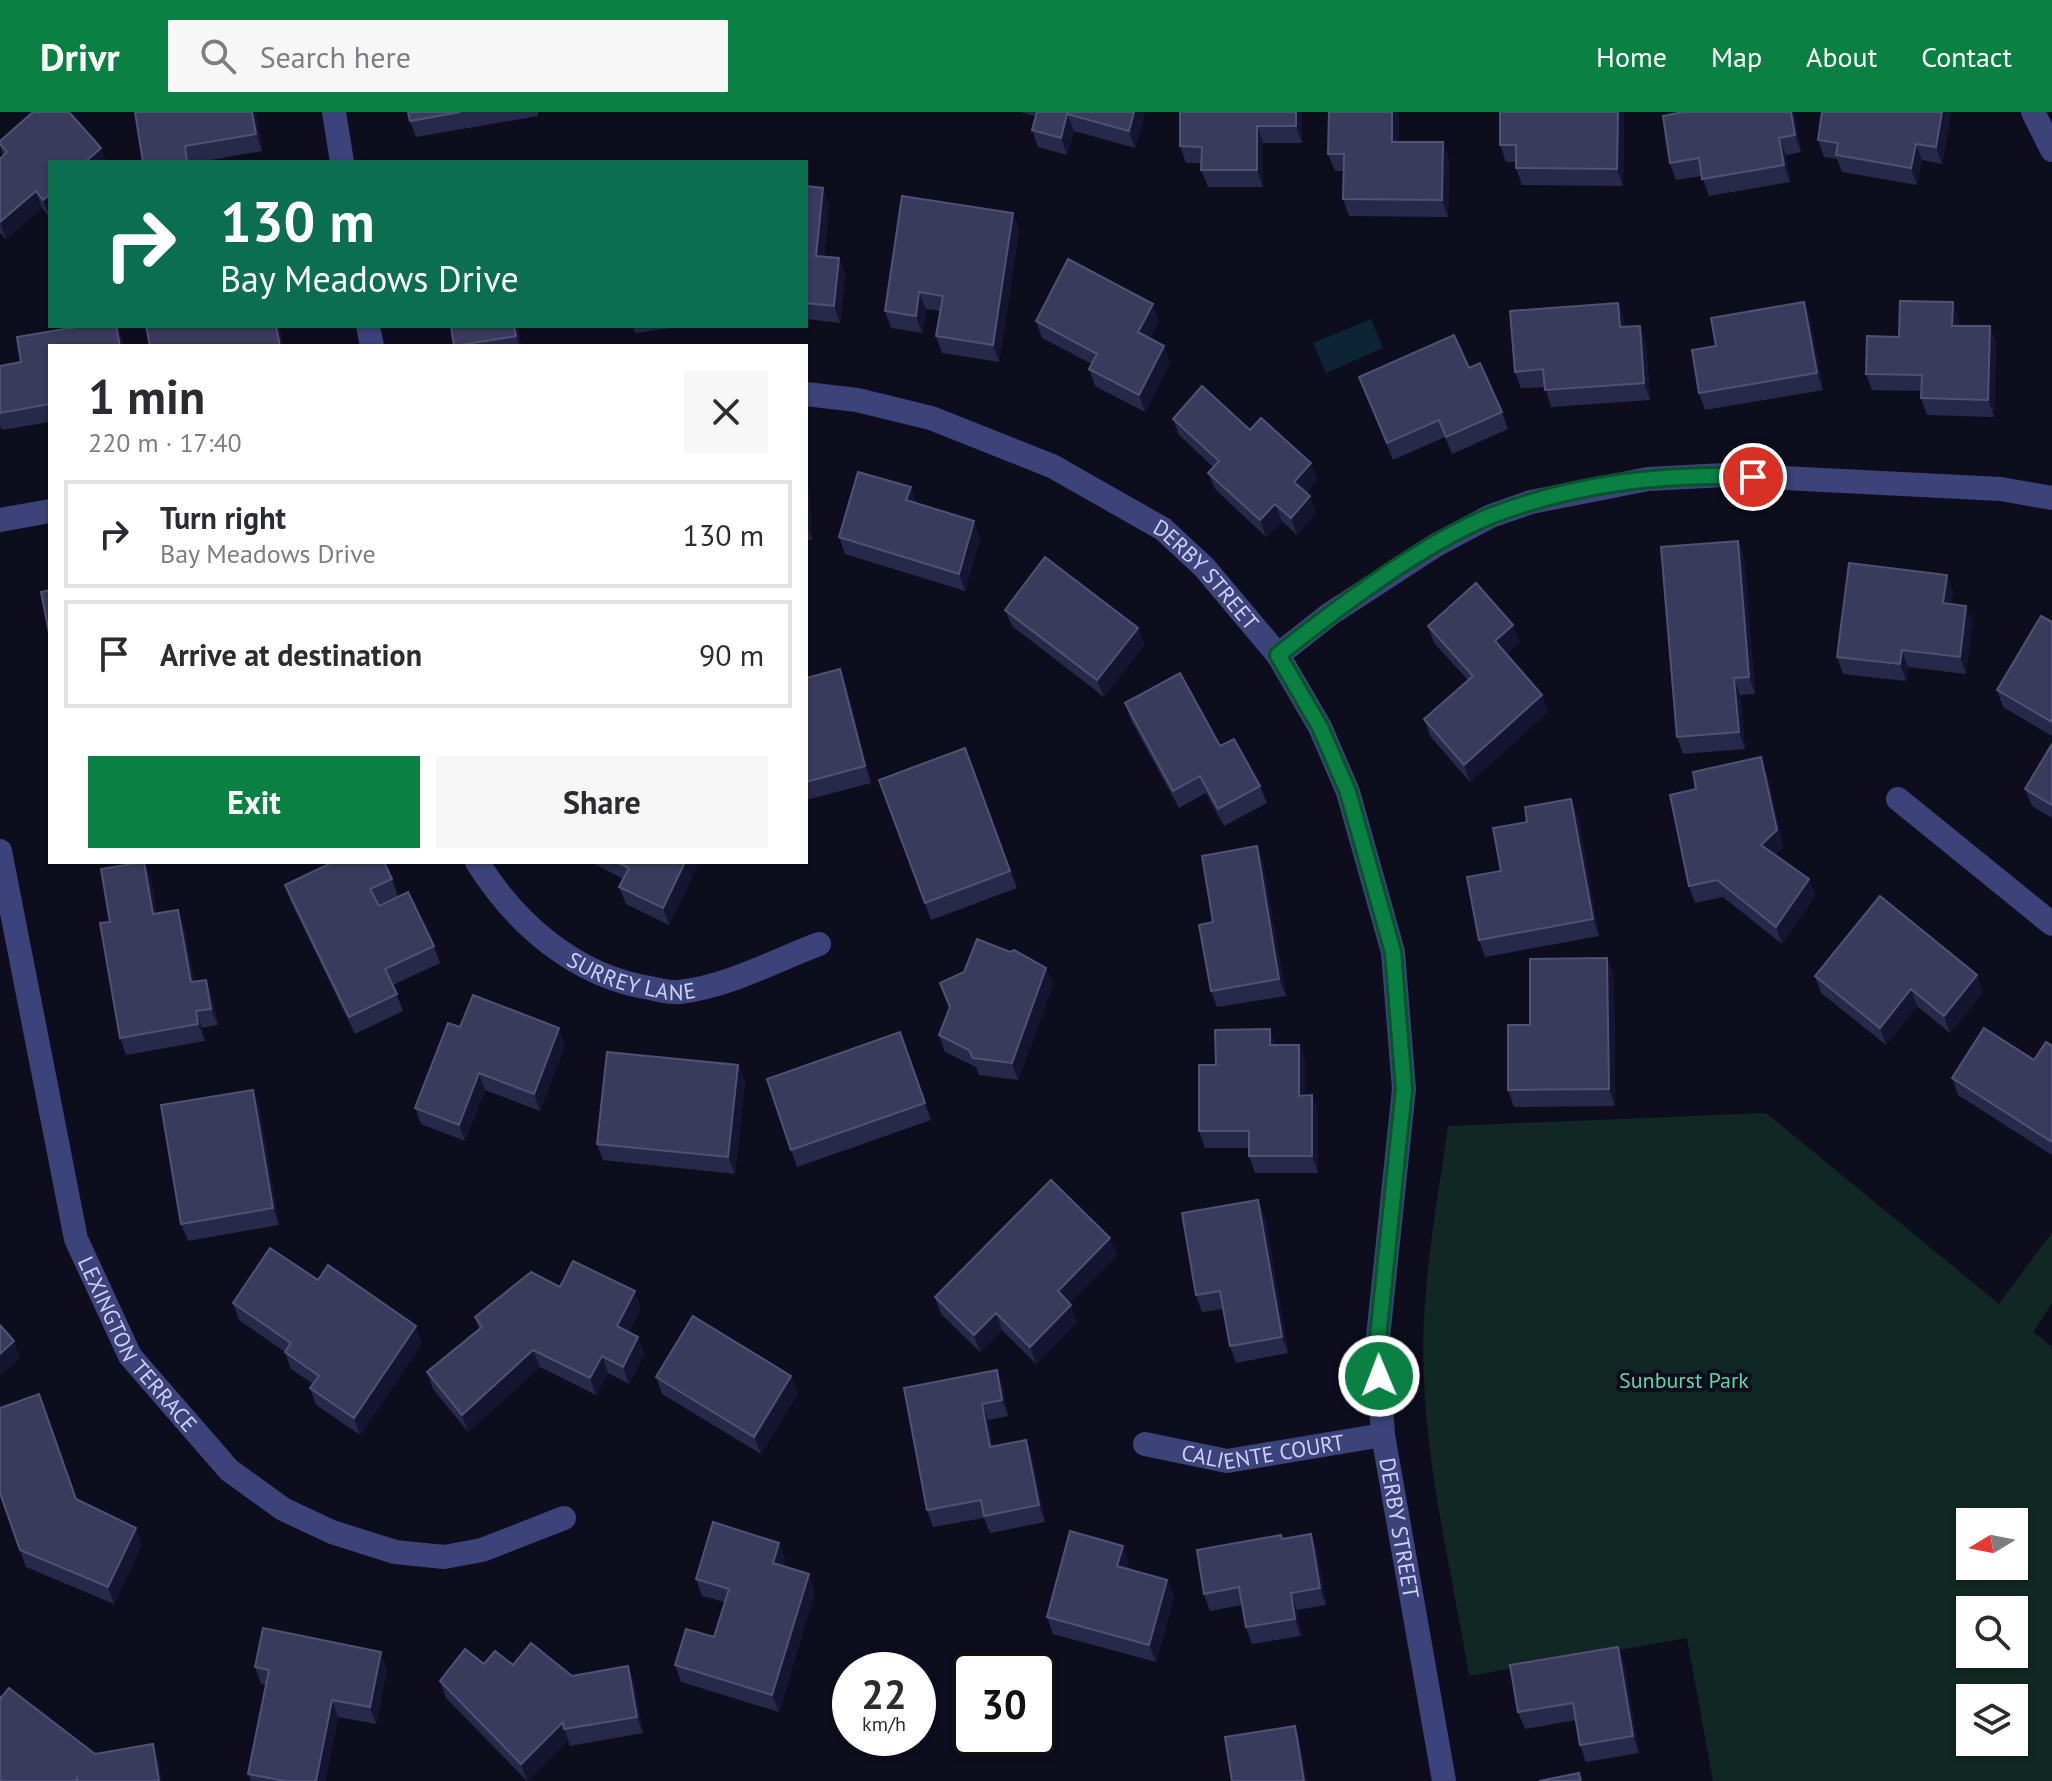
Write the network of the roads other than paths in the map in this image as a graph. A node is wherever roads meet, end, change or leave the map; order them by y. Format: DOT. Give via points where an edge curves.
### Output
graph roads {
  1 [pos="334,112"];
  2 [pos="2033,112"];
  3 [pos="2052,150"];
  4 [pos="342,160"];
  5 [pos="808,394"];
  6 [pos="2052,498"];
  7 [pos="48,511"];
  8 [pos="0,520"];
  9 [pos="1278,655"];
  10 [pos="1898,799"];
  11 [pos="0,851"];
  12 [pos="478,864"];
  13 [pos="2052,924"];
  14 [pos="819,944"];
  15 [pos="1383,1435"];
  16 [pos="1145,1444"];
  17 [pos="564,1518"];
  18 [pos="1444,1781"];
  1 -- 4 [label="street"];
  2 -- 3 [label="street"];
  5 -- 9 [label="street, DERBY STREET" via="931,418 1060,471 1163,529 1204,567"];
  6 -- 9 [label="street" via="2001,489 1713,475 1648,479 1531,502 1436,545"];
  7 -- 8 [label="street"];
  9 -- 15 [label="street, DERBY STREET" via="1320,727 1348,792 1393,952 1404,1089 1377,1347"];
  10 -- 13 [label="street"];
  11 -- 17 [label="street, LEXINGTON TERRACE" via="76,1239 101,1299 140,1368 229,1470 283,1509 332,1532 395,1552 444,1557 482,1550"];
  12 -- 14 [label="street, SURREY LANE" via="498,895 537,935 577,962 627,984 677,992 721,983"];
  15 -- 16 [label="street, CALIENTE COURT" via="1227,1461"];
  15 -- 18 [label="street, DERBY STREET"];
}
